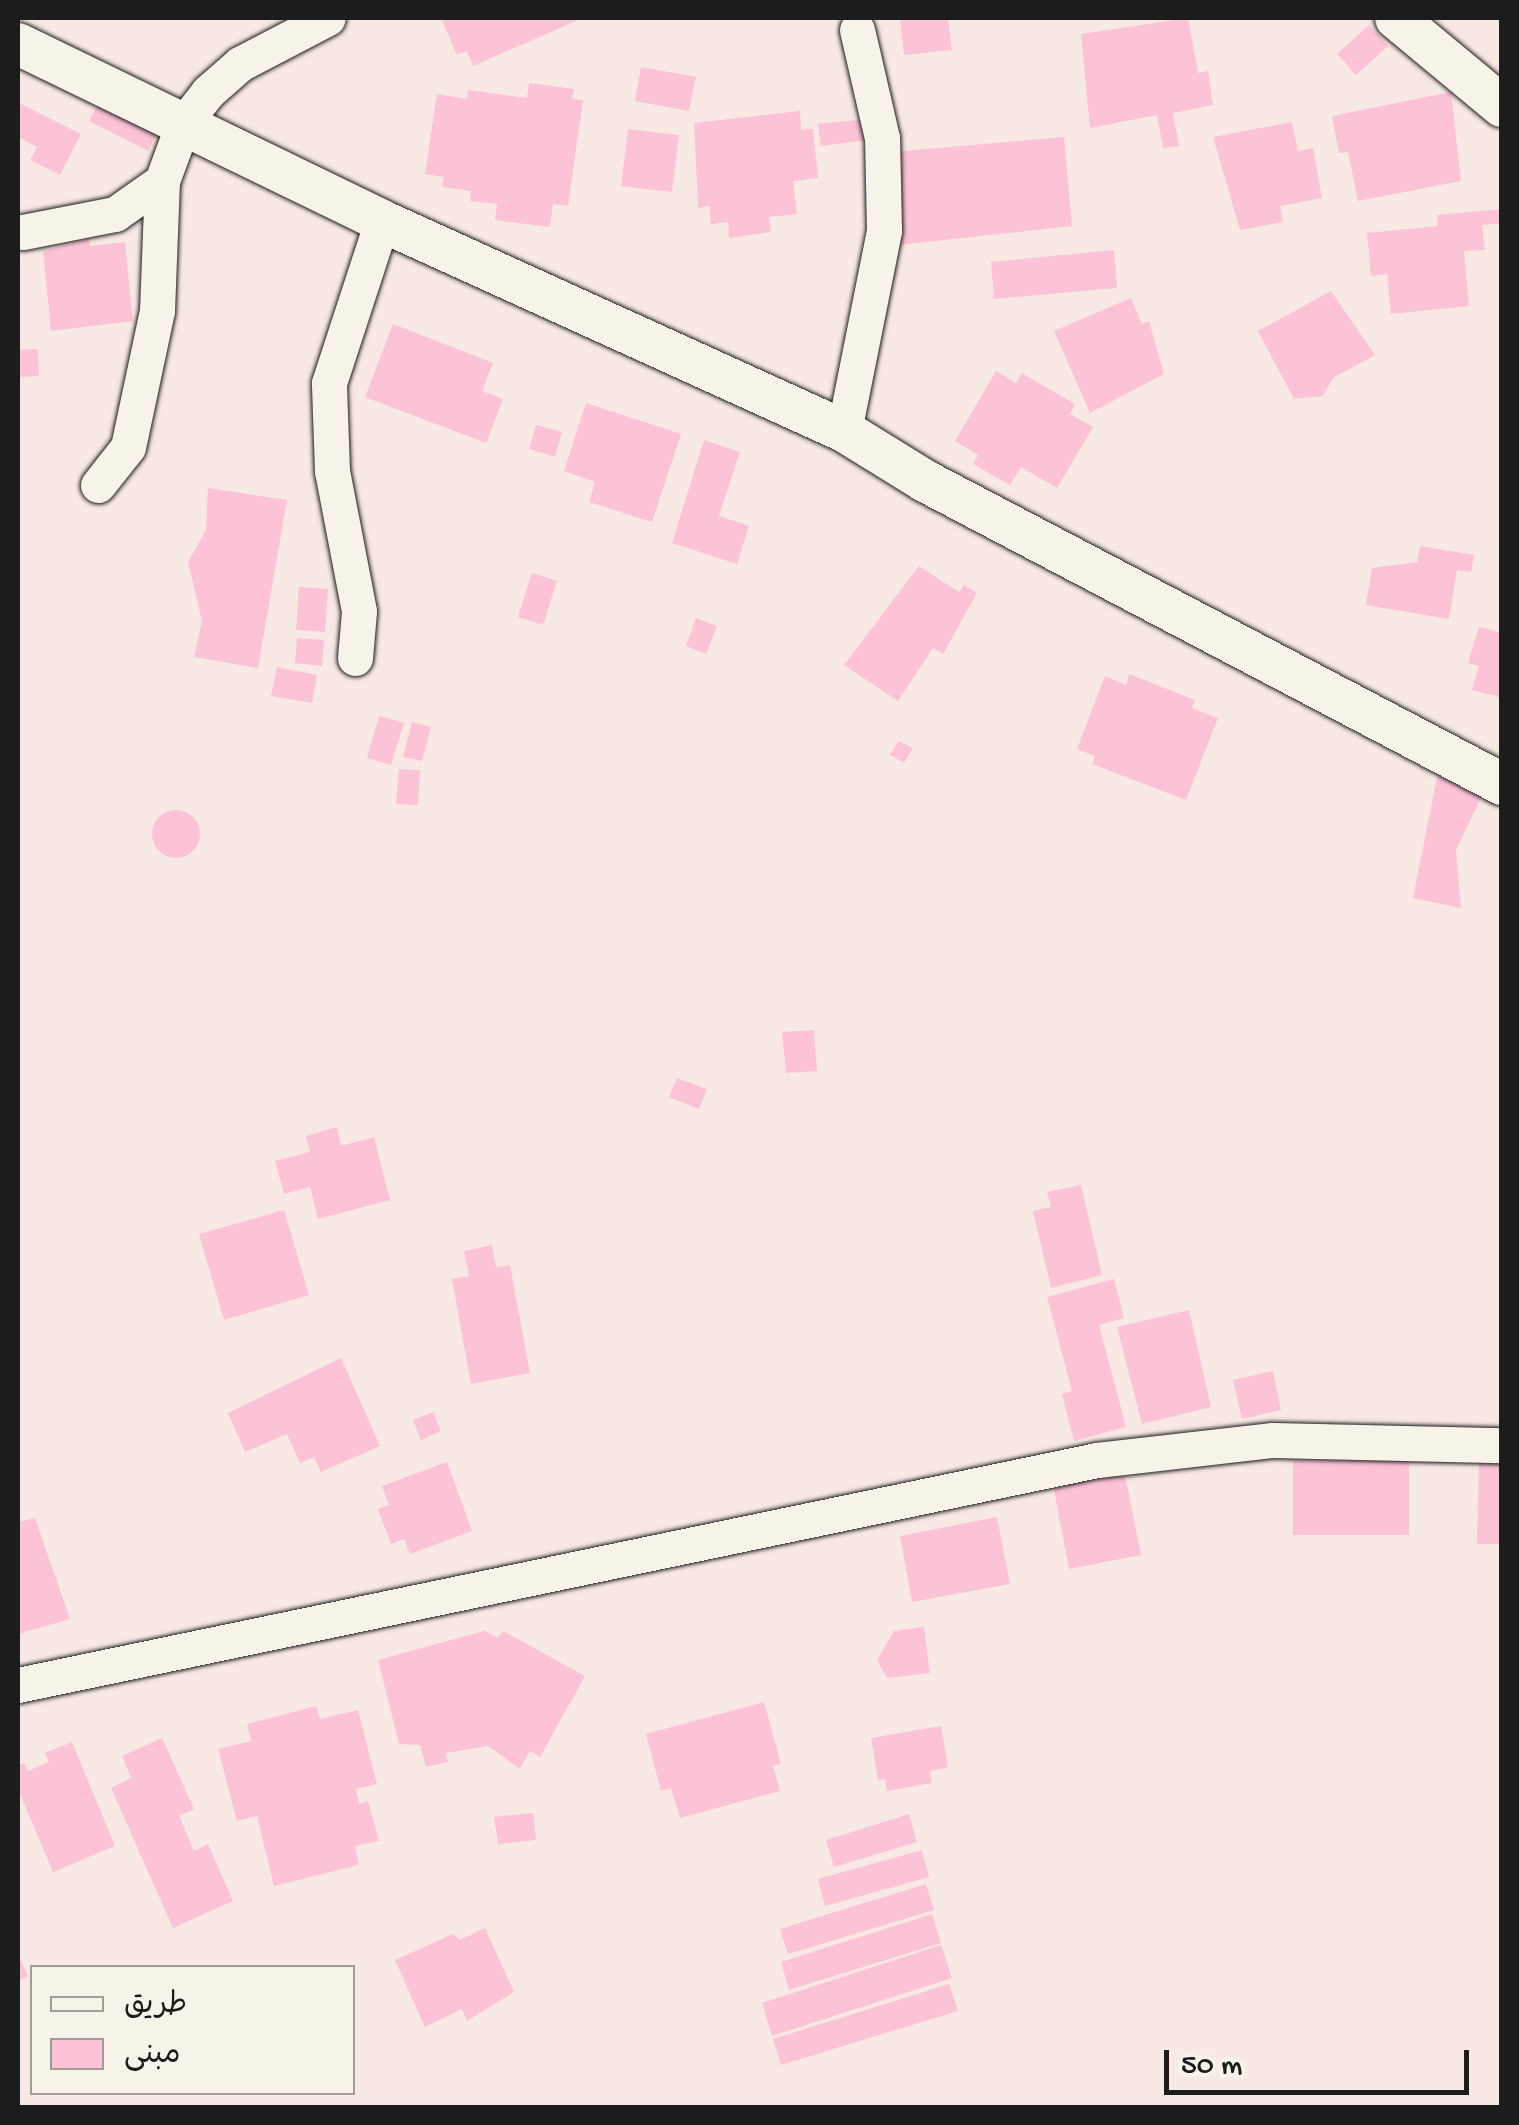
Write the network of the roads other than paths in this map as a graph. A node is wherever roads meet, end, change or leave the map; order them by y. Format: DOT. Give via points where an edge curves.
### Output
graph roads {
  1 [pos="328,18"];
  2 [pos="1396,18"];
  3 [pos="856,30"];
  4 [pos="18,44"];
  5 [pos="1502,106"];
  6 [pos="184,124"];
  7 [pos="162,182"];
  8 [pos="382,221"];
  9 [pos="23,232"];
  10 [pos="844,431"];
  11 [pos="98,485"];
  12 [pos="355,658"];
  13 [pos="1502,784"];
  14 [pos="1502,1445"];
  15 [pos="18,1685"];
  1 -- 6 [label="street" via="240,64"];
  2 -- 5 [label="street"];
  3 -- 10 [label="street" via="882,138 884,230"];
  4 -- 6 [label="street"];
  6 -- 7 [label="street"];
  6 -- 8 [label="street"];
  7 -- 9 [label="street" via="116,214"];
  7 -- 11 [label="street" via="157,311 128,448"];
  8 -- 10 [label="street"];
  8 -- 12 [label="street" via="329,383 332,471 359,611"];
  10 -- 13 [label="street" via="942,490"];
  14 -- 15 [label="street" via="1272,1440 1097,1460"];
}
